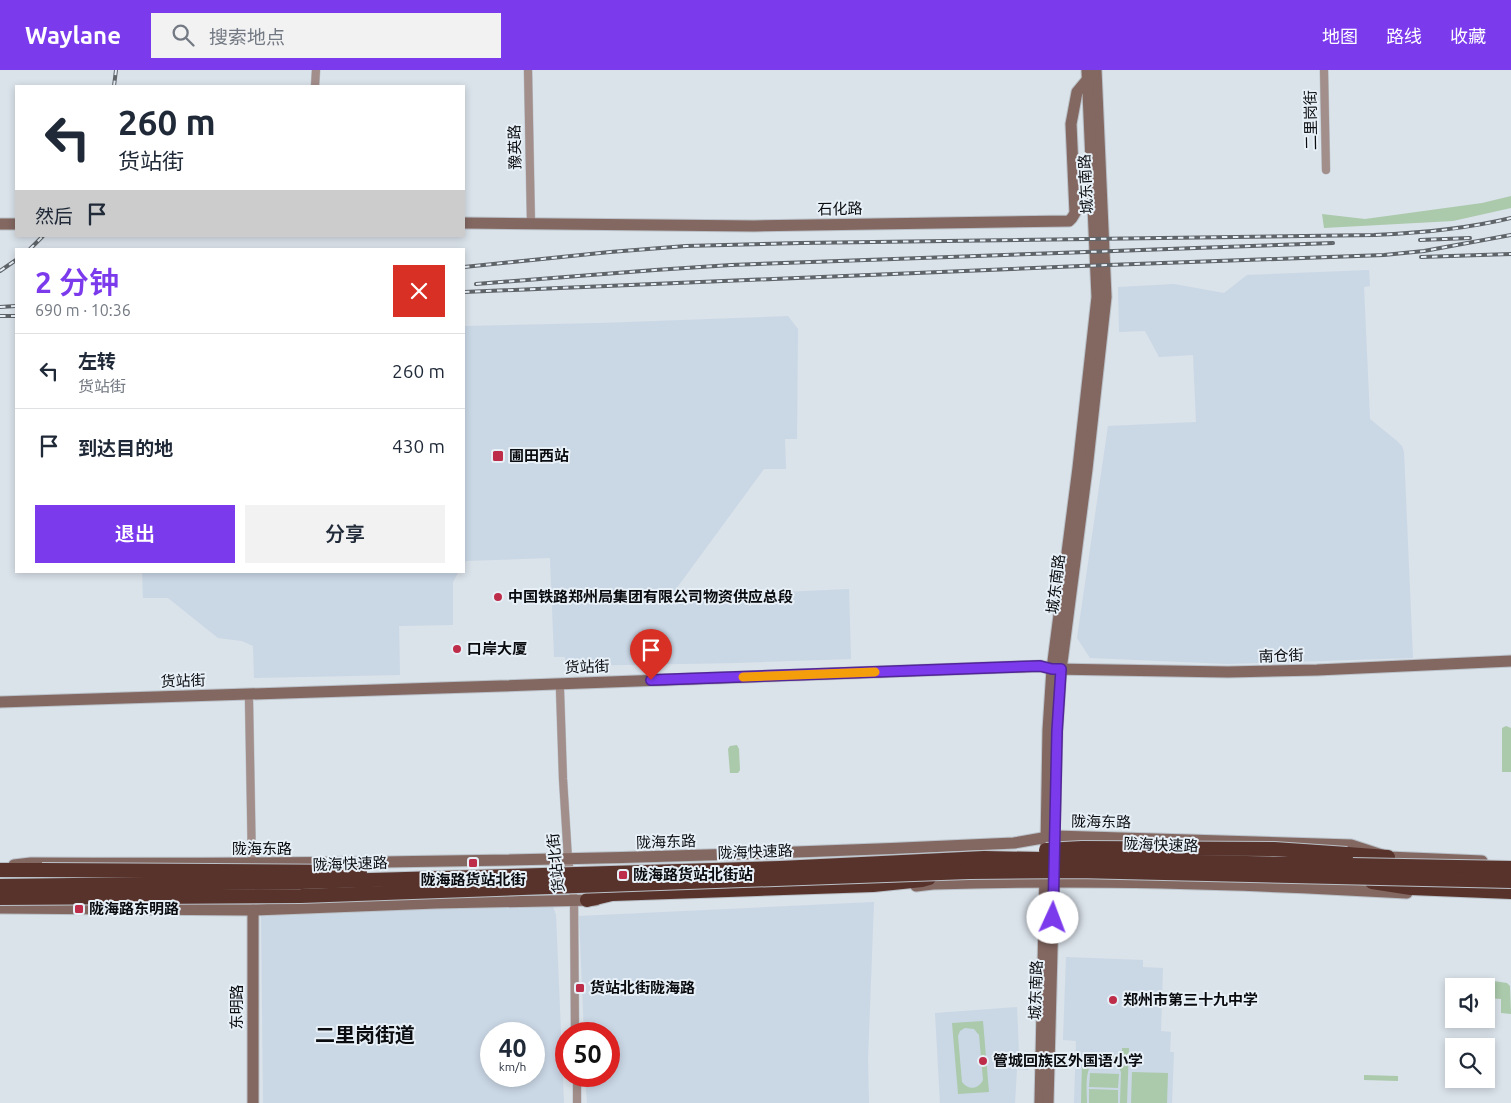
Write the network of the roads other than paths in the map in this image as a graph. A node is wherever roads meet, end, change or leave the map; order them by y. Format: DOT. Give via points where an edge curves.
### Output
graph roads {
  1 [pos="316,70"];
  2 [pos="528,70"];
  3 [pos="1096,70"];
  4 [pos="1324,70"];
  5 [pos="1087,75"];
  6 [pos="315,85"];
  7 [pos="1326,170"];
  8 [pos="465,223"];
  9 [pos="0,224"];
  10 [pos="15,224"];
  11 [pos="531,224"];
  12 [pos="1511,661"];
  13 [pos="1057,669"];
  14 [pos="560,690"];
  15 [pos="249,700"];
  16 [pos="0,702"];
  17 [pos="0,708"];
  18 [pos="1050,837"];
  19 [pos="1388,857"];
  20 [pos="568,859"];
  21 [pos="934,861"];
  22 [pos="1511,862"];
  23 [pos="252,863"];
  24 [pos="1511,868"];
  25 [pos="0,869"];
  26 [pos="943,873"];
  27 [pos="1339,877"];
  28 [pos="426,878"];
  29 [pos="1049,881"];
  30 [pos="1511,882"];
  31 [pos="0,886"];
  32 [pos="1511,892"];
  33 [pos="0,898"];
  34 [pos="1511,898"];
  35 [pos="580,900"];
  36 [pos="0,908"];
  37 [pos="253,910"];
  38 [pos="576,1022"];
  39 [pos="577,1087"];
  40 [pos="253,1103"];
  41 [pos="578,1103"];
  42 [pos="1040,1103"];
  43 [pos="1048,1103"];
  1 -- 6 [label="street"];
  2 -- 11 [label="street, 豫英路"];
  3 -- 13 [label="street, 城东南路" via="1106,297 1087,469"];
  4 -- 7 [label="street, 二里岗街"];
  5 -- 11 [label="street, 石化路" via="1077,92 1071,124 1076,213 1069,221 754,226"];
  5 -- 13 [label="street, 城东南路" via="1097,297"];
  8 -- 11 [label="street, 石化路"];
  9 -- 10 [label="street"];
  12 -- 13 [label="street, 南仓街" via="1228,672"];
  13 -- 14 [label="street, 货站街"];
  13 -- 16 [label="street, 货站街" via="1040,666"];
  13 -- 18 [label="street, 城东南路" via="1048,730"];
  14 -- 15 [label="street, 货站街"];
  14 -- 20 [label="street, 货站北街"];
  15 -- 17 [label="street, 货站街"];
  15 -- 23 [label="street"];
  18 -- 19 [label="street, 陇海东路" via="1350,845"];
  18 -- 20 [label="street, 陇海东路" via="965,846"];
  18 -- 29 [label="street, 城东南路"];
  19 -- 21 [label="highway, bridge" via="1274,849 1082,848 984,853"];
  19 -- 22 [label="street, 陇海东路"];
  20 -- 23 [label="street, 陇海东路"];
  20 -- 35 [label="street, 货站北街"];
  21 -- 24 [label="highway, 陇海快速路, bridge" via="1036,858"];
  21 -- 28 [label="highway, 陇海快速路, bridge"];
  23 -- 25 [label="street, 陇海东路" via="31,863"];
  23 -- 37 [label="street"];
  25 -- 28 [label="highway, bridge" via="339,871"];
  26 -- 27 [label="highway, 陇海快速路, bridge" via="1077,871"];
  26 -- 33 [label="highway, 陇海快速路, bridge" via="293,896"];
  26 -- 35 [label="highway, bridge" via="922,880 873,885 612,894"];
  27 -- 30 [label="highway, 陇海快速路, bridge"];
  27 -- 32 [label="highway, bridge" via="1411,888"];
  28 -- 31 [label="highway, 陇海快速路, bridge"];
  29 -- 34 [label="street" via="1258,885"];
  29 -- 35 [label="street" via="933,884 870,892"];
  29 -- 42 [label="street, 城东南路"];
  29 -- 43 [label="street, 城东南路"];
  35 -- 37 [label="street"];
  35 -- 38 [label="street, 货站北街"];
  36 -- 37 [label="street"];
  37 -- 40 [label="street, 东明路"];
  39 -- 41 [label="street"];
}
